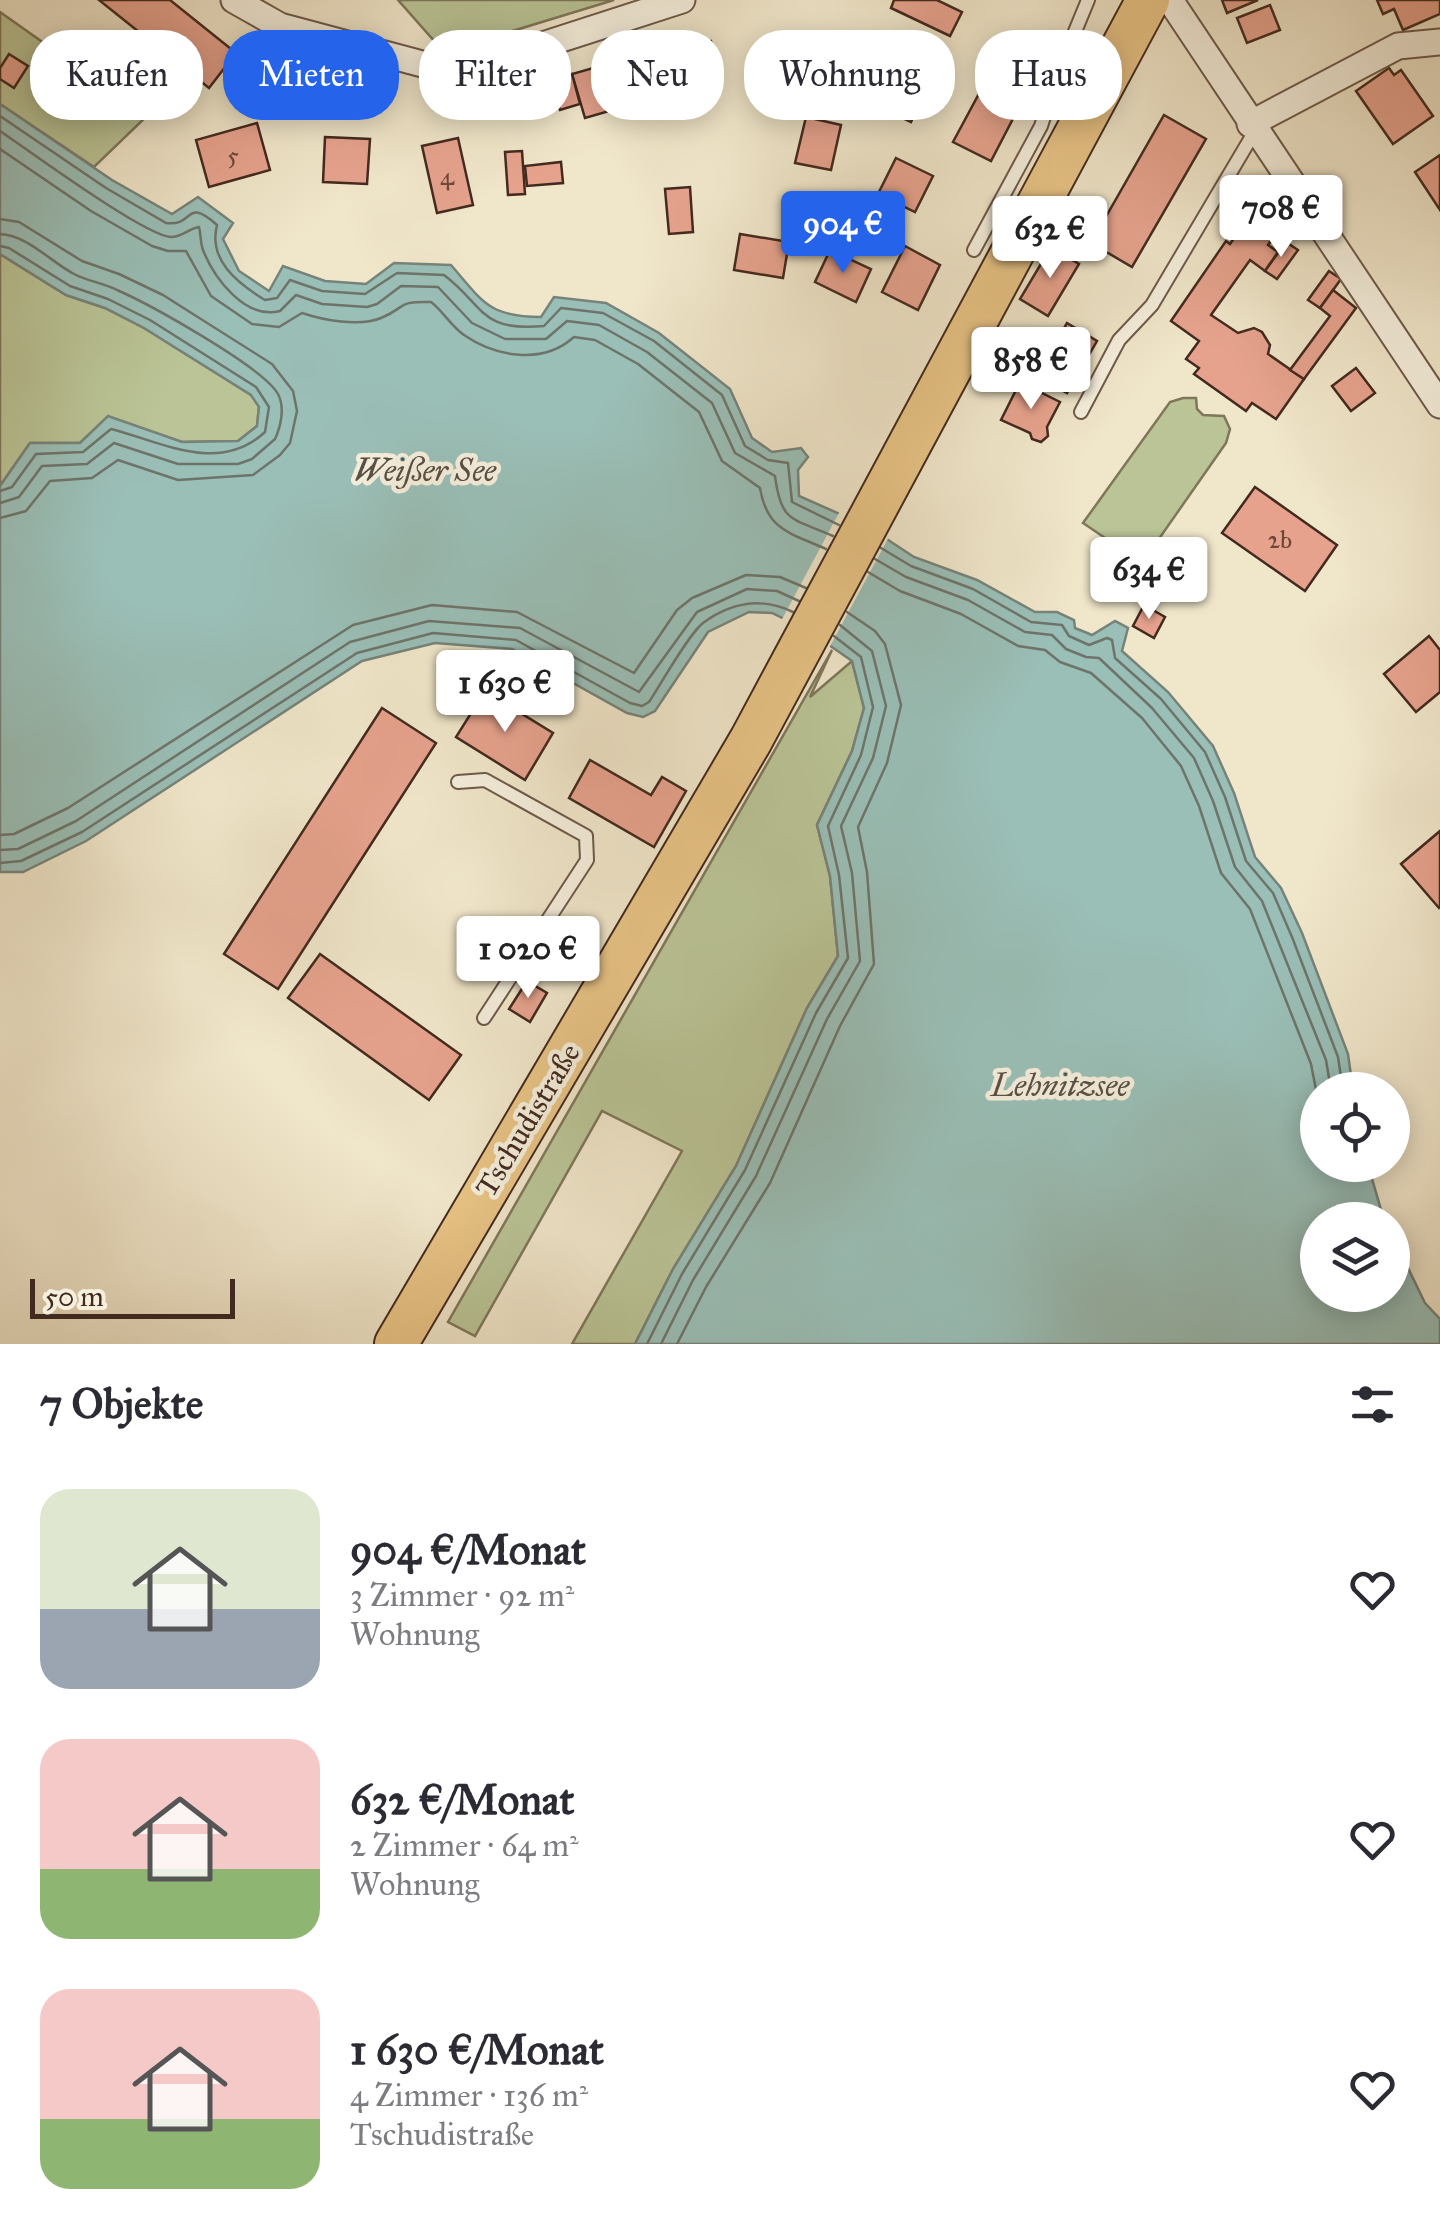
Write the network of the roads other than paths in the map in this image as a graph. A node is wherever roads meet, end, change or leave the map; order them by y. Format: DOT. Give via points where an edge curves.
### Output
graph roads {
  1 [pos="234,0"];
  2 [pos="682,0"];
  3 [pos="1088,0"];
  4 [pos="1148,0"];
  5 [pos="1170,0"];
  6 [pos="1440,42"];
  7 [pos="1253,128"];
  8 [pos="974,250"];
  9 [pos="1440,405"];
  10 [pos="1081,412"];
  11 [pos="458,782"];
  12 [pos="484,1018"];
  13 [pos="396,1344"];
  1 -- 2 [label="street" via="280,26 456,73"];
  3 -- 8 [label="lane" via="1041,126"];
  4 -- 13 [label="main road, Tschudistraße" via="751,740"];
  5 -- 7 [label="street"];
  6 -- 7 [label="street" via="1398,46"];
  7 -- 9 [label="street"];
  7 -- 10 [label="lane" via="1152,305 1119,340"];
  11 -- 12 [label="lane" via="485,780 586,836 587,860"];
}
